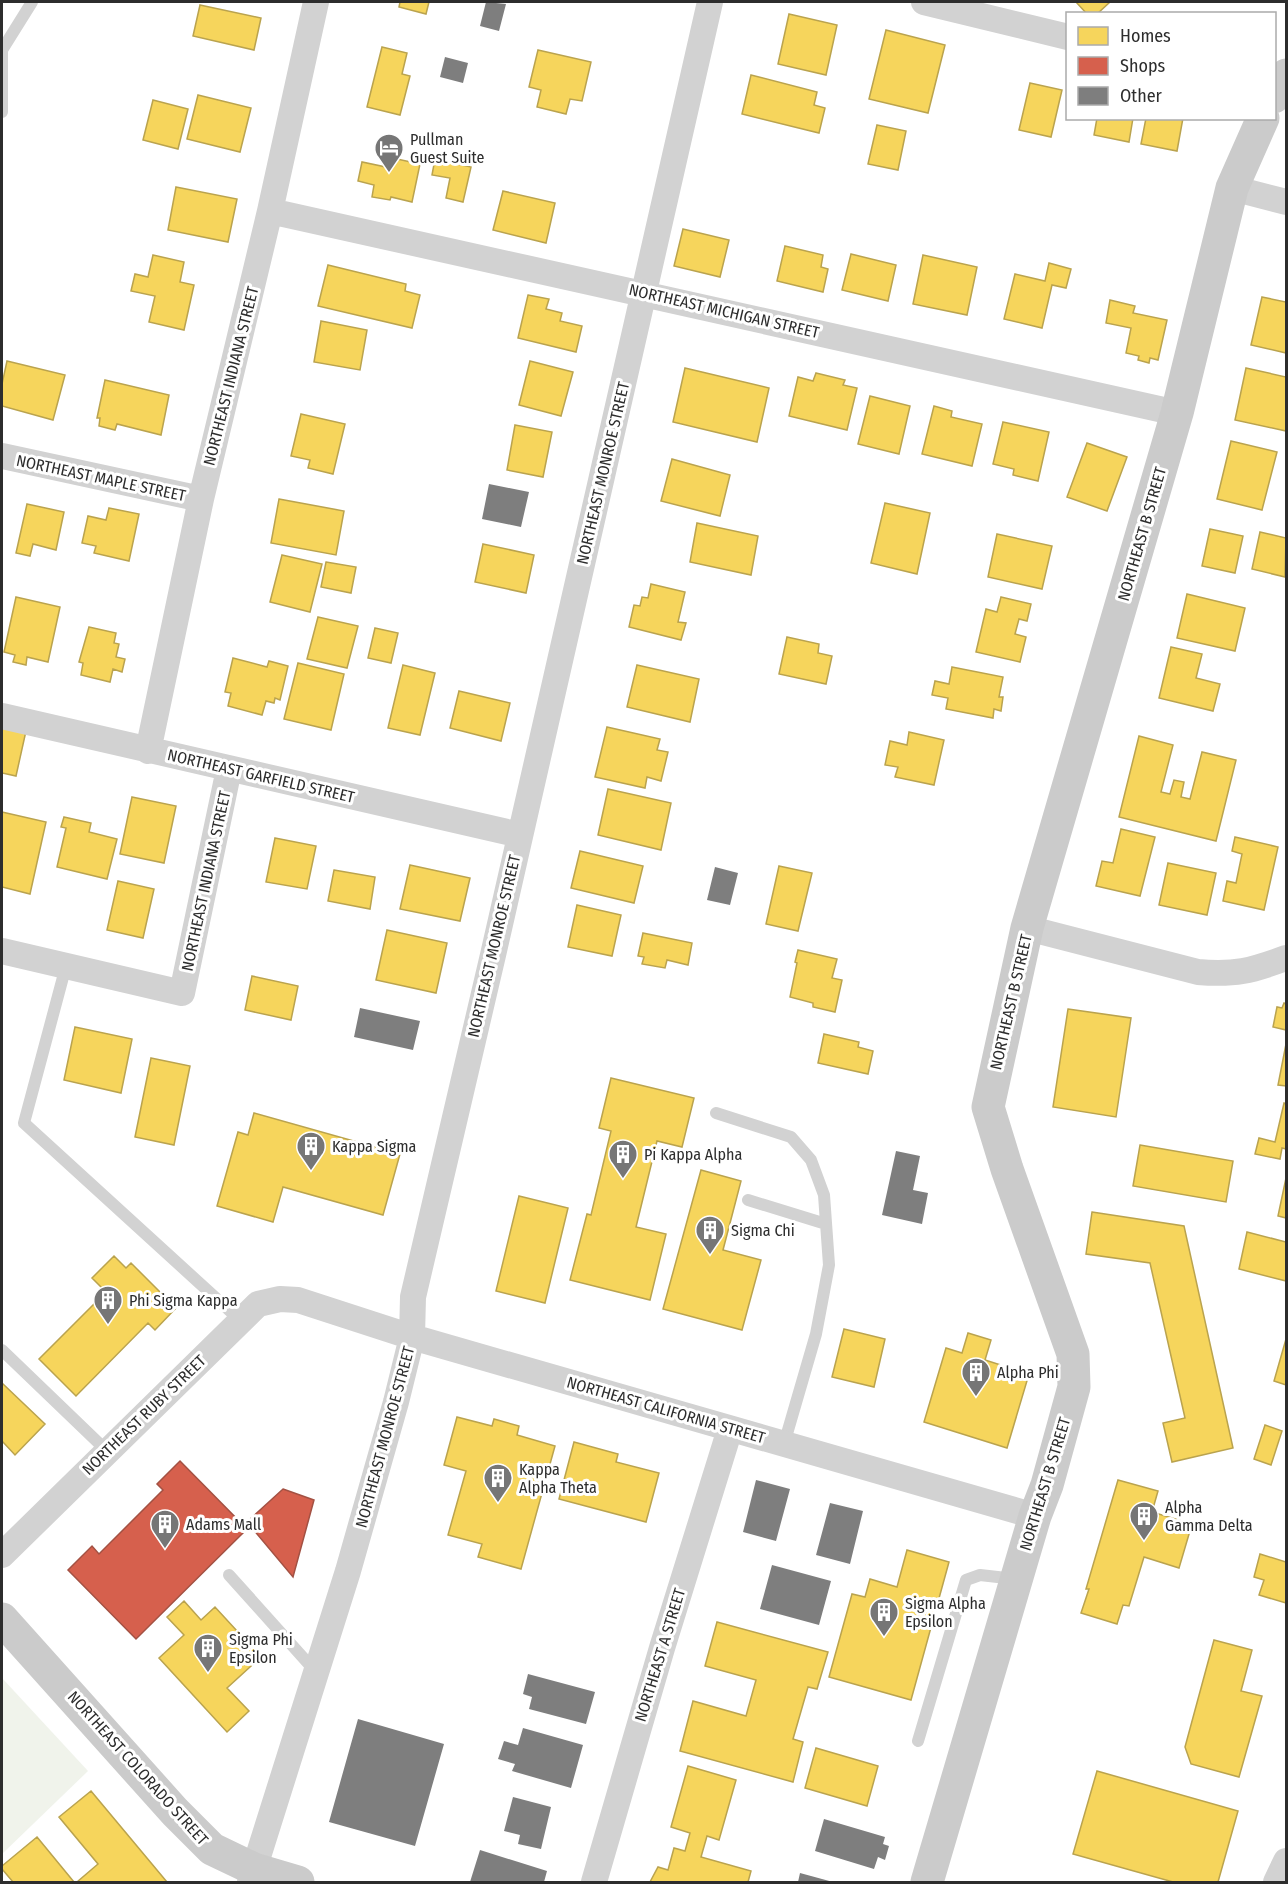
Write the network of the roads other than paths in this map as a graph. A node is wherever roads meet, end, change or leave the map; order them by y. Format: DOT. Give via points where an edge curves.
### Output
graph roads {
  1 [pos="32,2"];
  2 [pos="316,2"];
  3 [pos="710,2"];
  4 [pos="924,2"];
  5 [pos="1066,37"];
  6 [pos="1287,75"];
  7 [pos="1276,95"];
  8 [pos="2,112"];
  9 [pos="1262,120"];
  10 [pos="1232,188"];
  11 [pos="1287,202"];
  12 [pos="270,212"];
  13 [pos="644,293"];
  14 [pos="1177,413"];
  15 [pos="2,456"];
  16 [pos="201,499"];
  17 [pos="2,716"];
  18 [pos="148,751"];
  19 [pos="230,769"];
  20 [pos="520,835"];
  21 [pos="1027,928"];
  22 [pos="2,951"];
  23 [pos="1287,958"];
  24 [pos="66,966"];
  25 [pos="716,1113"];
  26 [pos="748,1200"];
  27 [pos="826,1224"];
  28 [pos="298,1300"];
  29 [pos="241,1321"];
  30 [pos="412,1337"];
  31 [pos="2,1350"];
  32 [pos="730,1429"];
  33 [pos="784,1444"];
  34 [pos="107,1451"];
  35 [pos="1035,1516"];
  36 [pos="2,1555"];
  37 [pos="230,1575"];
  38 [pos="1017,1580"];
  39 [pos="2,1619"];
  40 [pos="316,1673"];
  41 [pos="918,1741"];
  42 [pos="1287,1861"];
  43 [pos="252,1876"];
  44 [pos="298,1882"];
  45 [pos="594,1882"];
  46 [pos="927,1882"];
  47 [pos="1276,1882"];
  1 -- 8 [label="lane" via="3,50"];
  2 -- 12 [label="street, NORTHEAST INDIANA STREET"];
  3 -- 13 [label="street, NORTHEAST MONROE STREET"];
  4 -- 5 [label="street"];
  6 -- 7 [label="street"];
  9 -- 10 [label="street, NORTHEAST B STREET"];
  10 -- 11 [label="street"];
  10 -- 14 [label="street, NORTHEAST B STREET"];
  12 -- 13 [label="street, NORTHEAST MICHIGAN STREET"];
  12 -- 16 [label="street, NORTHEAST INDIANA STREET"];
  13 -- 14 [label="street, NORTHEAST MICHIGAN STREET"];
  13 -- 20 [label="street, NORTHEAST MONROE STREET"];
  14 -- 21 [label="street, NORTHEAST B STREET"];
  15 -- 16 [label="street, NORTHEAST MAPLE STREET"];
  16 -- 18 [label="street, NORTHEAST INDIANA STREET"];
  17 -- 18 [label="street, NORTHEAST GARFIELD STREET"];
  18 -- 19 [label="street, NORTHEAST GARFIELD STREET"];
  19 -- 20 [label="street, NORTHEAST GARFIELD STREET"];
  19 -- 24 [label="street, NORTHEAST INDIANA STREET" via="182,993"];
  20 -- 30 [label="street, NORTHEAST MONROE STREET" via="413,1297"];
  21 -- 23 [label="street" via="1198,972 1225,974"];
  21 -- 35 [label="street, NORTHEAST B STREET" via="988,1107 1073,1354 1074,1387"];
  22 -- 24 [label="street"];
  24 -- 29 [label="lane" via="24,1123"];
  25 -- 27 [label="lane" via="790,1137 811,1160 824,1195"];
  26 -- 27 [label="lane"];
  27 -- 33 [label="lane" via="829,1265 816,1334"];
  28 -- 29 [label="street, NORTHEAST RUBY STREET" via="258,1304"];
  28 -- 30 [label="street, NORTHEAST CALIFORNIA STREET"];
  29 -- 34 [label="street, NORTHEAST RUBY STREET"];
  30 -- 32 [label="street, NORTHEAST CALIFORNIA STREET"];
  30 -- 40 [label="street, NORTHEAST MONROE STREET" via="390,1425"];
  31 -- 34 [label="lane"];
  32 -- 33 [label="street, NORTHEAST CALIFORNIA STREET"];
  32 -- 45 [label="street, NORTHEAST A STREET"];
  33 -- 35 [label="street, NORTHEAST CALIFORNIA STREET"];
  34 -- 36 [label="street, NORTHEAST RUBY STREET"];
  35 -- 38 [label="street, NORTHEAST B STREET"];
  37 -- 40 [label="lane"];
  38 -- 41 [label="lane" via="980,1575 966,1580"];
  38 -- 46 [label="street, NORTHEAST B STREET"];
  39 -- 43 [label="street, NORTHEAST COLORADO STREET" via="175,1812 212,1850"];
  40 -- 43 [label="street, NORTHEAST MONROE STREET"];
  42 -- 47 [label="street"];
  43 -- 44 [label="street, NORTHEAST COLORADO STREET"];
}
